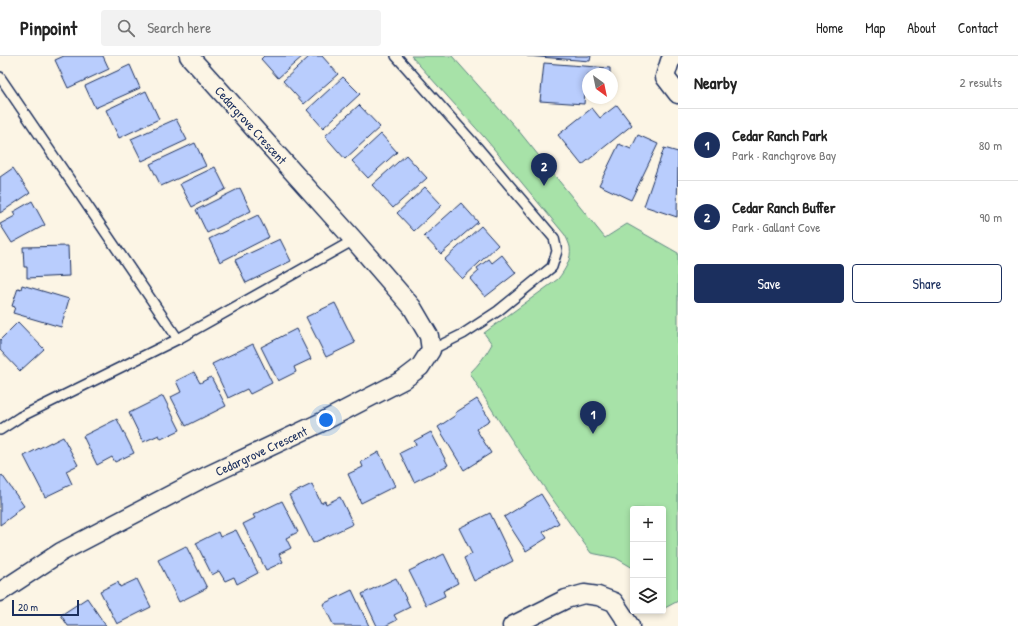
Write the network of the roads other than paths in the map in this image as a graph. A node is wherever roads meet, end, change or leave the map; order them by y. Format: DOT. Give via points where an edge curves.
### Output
graph roads {
  1 [pos="189,56"];
  2 [pos="396,56"];
  3 [pos="675,56"];
  4 [pos="0,77"];
  5 [pos="678,94"];
  6 [pos="354,240"];
  7 [pos="178,339"];
  8 [pos="431,350"];
  9 [pos="0,430"];
  10 [pos="0,592"];
  11 [pos="512,626"];
  12 [pos="630,626"];
  1 -- 6 [label="street, Cedargrove Crescent"];
  2 -- 8 [label="lane" via="477,146 554,238 557,251 552,267 498,311 463,334"];
  3 -- 5 [label="street" via="670,61 665,77"];
  4 -- 7 [label="lane"];
  6 -- 7 [label="lane"];
  6 -- 8 [label="street, Cedargrove Crescent" via="412,307 429,336"];
  7 -- 9 [label="lane" via="20,417"];
  8 -- 10 [label="street, Cedargrove Crescent" via="420,367 404,380 205,477 61,552"];
  11 -- 12 [label="street" via="566,599 584,594 614,602"];
}
